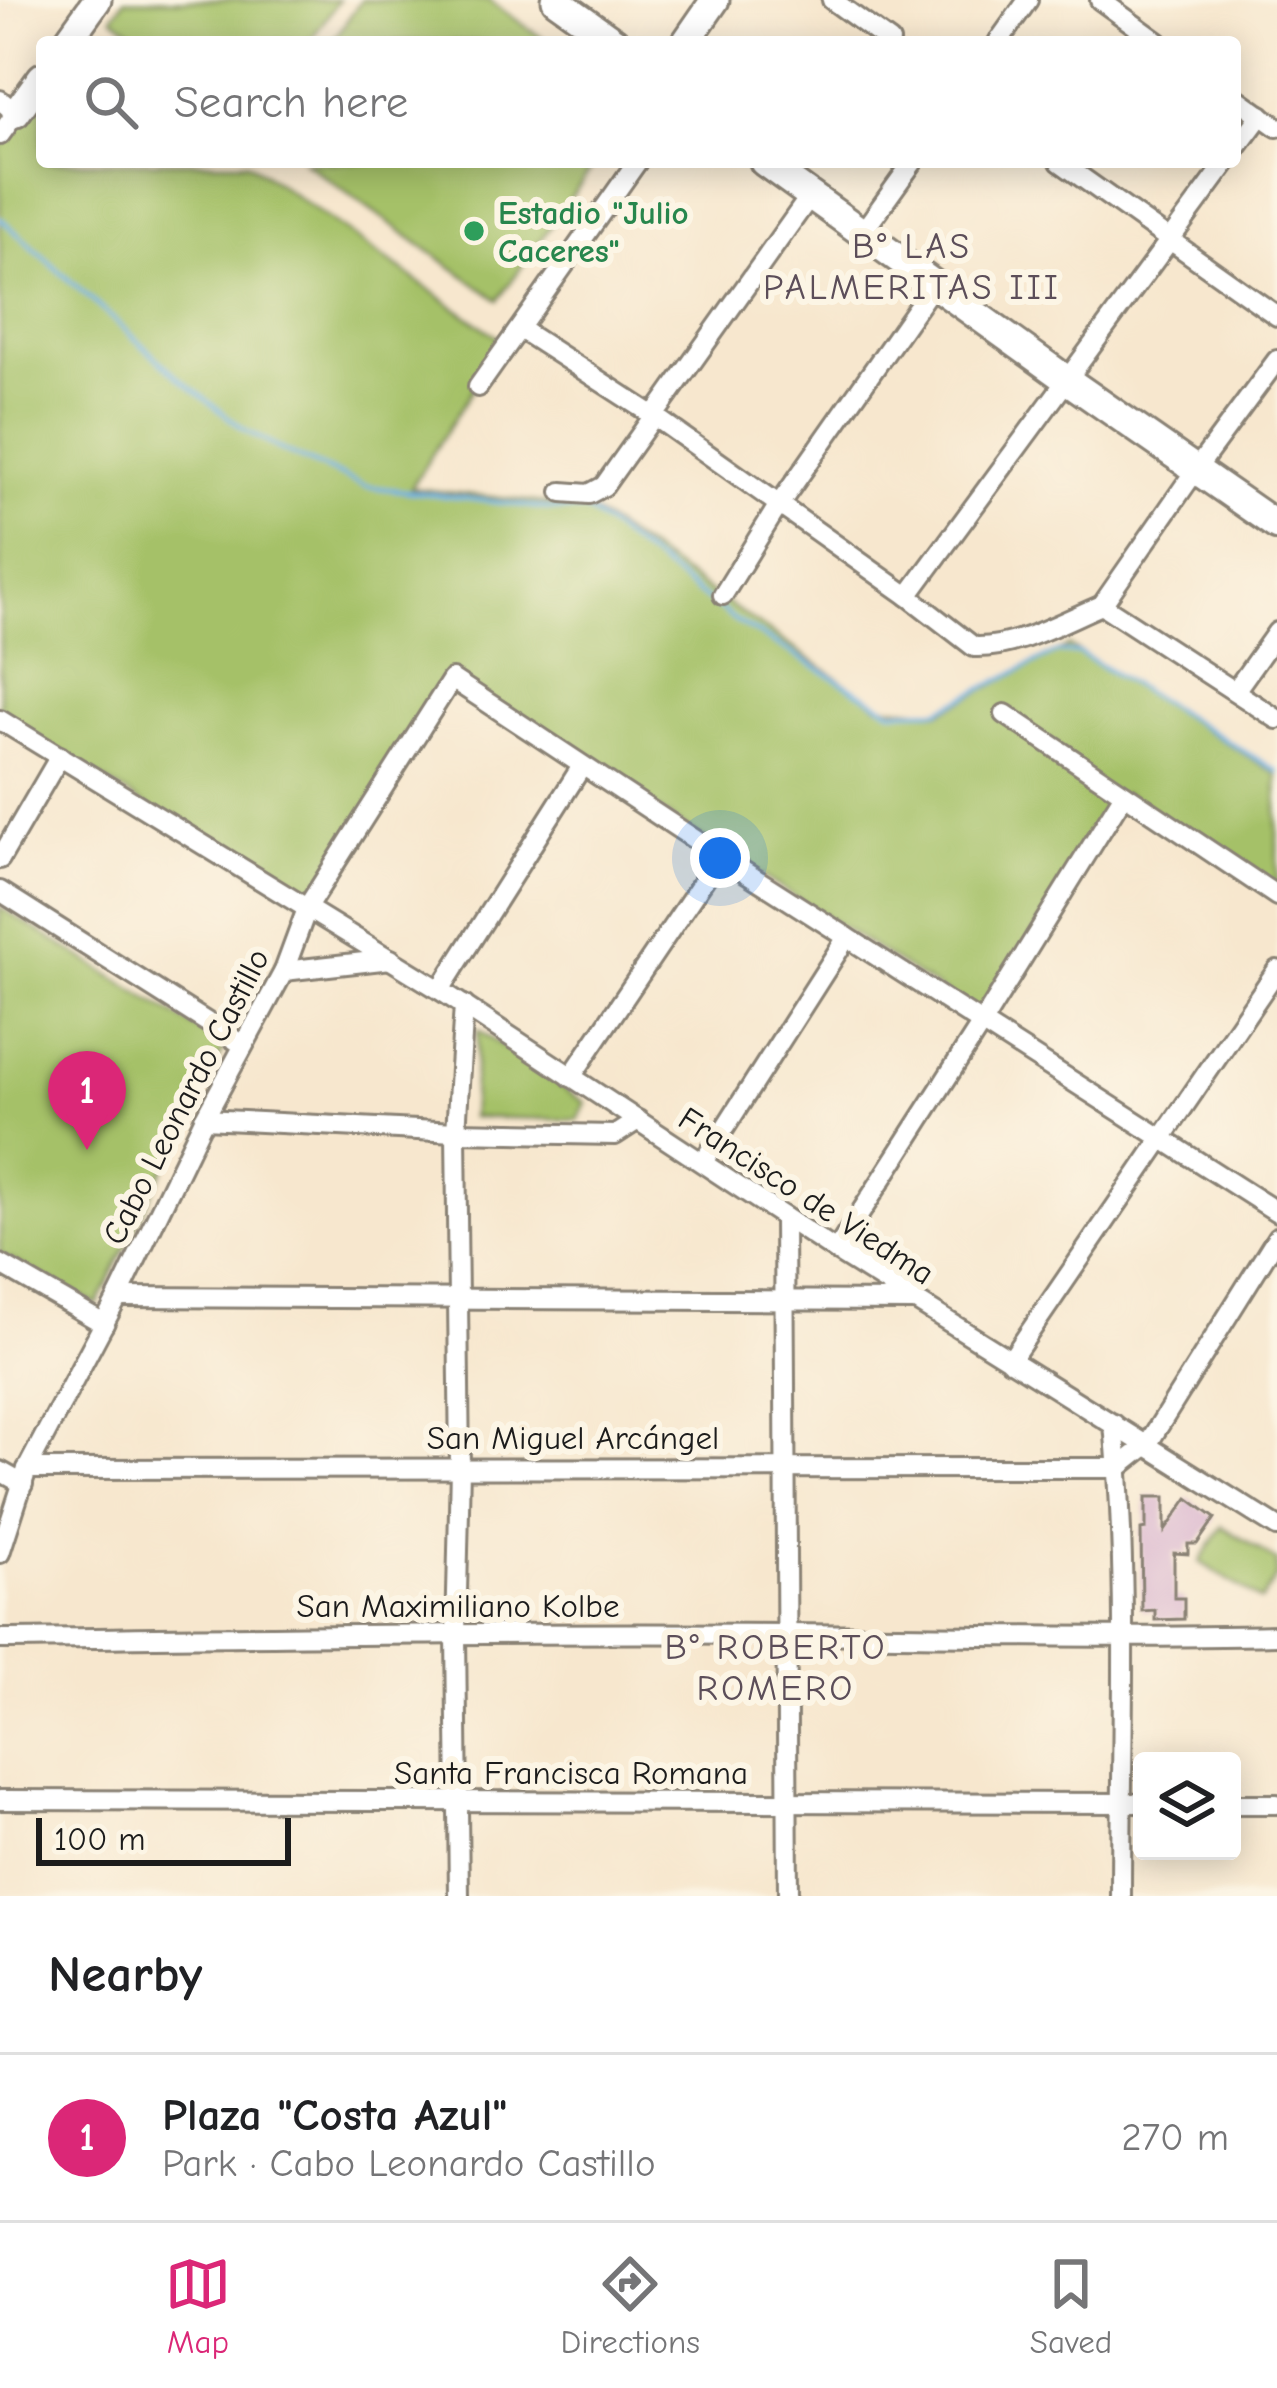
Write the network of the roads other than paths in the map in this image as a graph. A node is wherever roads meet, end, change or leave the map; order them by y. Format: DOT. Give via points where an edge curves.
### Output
graph roads {
  1 [pos="97,0"];
  2 [pos="556,0"];
  3 [pos="716,0"];
  4 [pos="832,0"];
  5 [pos="1028,0"];
  6 [pos="1100,0"];
  7 [pos="71,36"];
  8 [pos="607,36"];
  9 [pos="690,36"];
  10 [pos="882,36"];
  11 [pos="1002,36"];
  12 [pos="1150,36"];
  13 [pos="36,84"];
  14 [pos="1241,101"];
  15 [pos="6,116"];
  16 [pos="1269,122"];
  17 [pos="1241,145"];
  18 [pos="633,168"];
  19 [pos="772,168"];
  20 [pos="909,168"];
  21 [pos="1069,168"];
  22 [pos="1222,168"];
  23 [pos="810,196"];
  24 [pos="862,233"];
  25 [pos="1170,239"];
  26 [pos="933,285"];
  27 [pos="1277,316"];
  28 [pos="520,328"];
  29 [pos="1277,360"];
  30 [pos="1067,380"];
  31 [pos="478,387"];
  32 [pos="654,416"];
  33 [pos="1197,468"];
  34 [pos="562,492"];
  35 [pos="778,506"];
  36 [pos="1277,526"];
  37 [pos="723,595"];
  38 [pos="908,596"];
  39 [pos="1102,605"];
  40 [pos="1277,632"];
  41 [pos="1235,691"];
  42 [pos="1005,714"];
  43 [pos="1277,719"];
  44 [pos="0,720"];
  45 [pos="60,756"];
  46 [pos="582,766"];
  47 [pos="1124,794"];
  48 [pos="720,856"];
  49 [pos="0,860"];
  50 [pos="0,891"];
  51 [pos="1277,896"];
  52 [pos="308,906"];
  53 [pos="848,937"];
  54 [pos="391,959"];
  55 [pos="1277,970"];
  56 [pos="284,971"];
  57 [pos="440,989"];
  58 [pos="464,1005"];
  59 [pos="982,1023"];
  60 [pos="243,1045"];
  61 [pos="572,1077"];
  62 [pos="204,1120"];
  63 [pos="638,1120"];
  64 [pos="456,1132"];
  65 [pos="1163,1138"];
  66 [pos="703,1162"];
  67 [pos="1277,1212"];
  68 [pos="784,1217"];
  69 [pos="1277,1238"];
  70 [pos="836,1251"];
  71 [pos="0,1264"];
  72 [pos="118,1297"];
  73 [pos="457,1299"];
  74 [pos="914,1301"];
  75 [pos="784,1303"];
  76 [pos="104,1324"];
  77 [pos="1010,1360"];
  78 [pos="1114,1424"];
  79 [pos="1148,1445"];
  80 [pos="786,1466"];
  81 [pos="460,1468"];
  82 [pos="1118,1468"];
  83 [pos="0,1471"];
  84 [pos="25,1476"];
  85 [pos="1277,1526"];
  86 [pos="0,1553"];
  87 [pos="456,1634"];
  88 [pos="787,1634"];
  89 [pos="1277,1635"];
  90 [pos="0,1639"];
  91 [pos="1121,1639"];
  92 [pos="0,1800"];
  93 [pos="458,1802"];
  94 [pos="788,1802"];
  95 [pos="1121,1803"];
  96 [pos="1133,1803"];
  97 [pos="1241,1804"];
  98 [pos="1277,1804"];
  99 [pos="459,1896"];
  100 [pos="788,1896"];
  101 [pos="1121,1896"];
  1 -- 7 [label="street"];
  2 -- 8 [label="street"];
  3 -- 9 [label="street"];
  4 -- 10 [label="street"];
  5 -- 11 [label="street"];
  6 -- 12 [label="street"];
  13 -- 15 [label="street"];
  14 -- 16 [label="street"];
  16 -- 17 [label="street"];
  18 -- 28 [label="street"];
  19 -- 23 [label="street"];
  20 -- 24 [label="street"];
  21 -- 25 [label="street"];
  22 -- 25 [label="street"];
  23 -- 24 [label="street"];
  23 -- 32 [label="street"];
  24 -- 26 [label="street"];
  25 -- 27 [label="street"];
  25 -- 30 [label="street"];
  26 -- 30 [label="street"];
  26 -- 35 [label="street"];
  28 -- 31 [label="street"];
  28 -- 32 [label="street"];
  29 -- 33 [label="street"];
  30 -- 33 [label="street"];
  30 -- 38 [label="street"];
  32 -- 34 [label="street" via="604,486"];
  32 -- 35 [label="street"];
  33 -- 36 [label="street"];
  33 -- 39 [label="street"];
  35 -- 37 [label="street"];
  35 -- 38 [label="street"];
  38 -- 39 [label="street" via="974,647 987,648"];
  39 -- 41 [label="street"];
  40 -- 41 [label="street"];
  41 -- 43 [label="street"];
  42 -- 47 [label="street"];
  44 -- 45 [label="street, Francisco de Viedma"];
  45 -- 49 [label="street"];
  45 -- 52 [label="street, Francisco de Viedma"];
  46 -- 48 [label="street"];
  46 -- 52 [label="street, Cabo Leonardo Castillo" via="452,680"];
  46 -- 57 [label="street"];
  47 -- 51 [label="street"];
  47 -- 59 [label="street"];
  48 -- 53 [label="street"];
  48 -- 61 [label="street"];
  50 -- 60 [label="street"];
  52 -- 54 [label="street, Francisco de Viedma"];
  52 -- 56 [label="street, Cabo Leonardo Castillo"];
  53 -- 59 [label="street"];
  53 -- 66 [label="street"];
  54 -- 56 [label="street"];
  54 -- 57 [label="street, Francisco de Viedma"];
  55 -- 65 [label="street"];
  56 -- 60 [label="street, Cabo Leonardo Castillo"];
  57 -- 58 [label="street, Francisco de Viedma"];
  58 -- 61 [label="street, Francisco de Viedma"];
  58 -- 64 [label="street"];
  59 -- 65 [label="street"];
  59 -- 70 [label="street"];
  60 -- 62 [label="street, Cabo Leonardo Castillo"];
  61 -- 63 [label="street, Francisco de Viedma"];
  62 -- 64 [label="street"];
  62 -- 72 [label="street, Cabo Leonardo Castillo"];
  63 -- 64 [label="street" via="615,1135"];
  63 -- 66 [label="street, Francisco de Viedma"];
  64 -- 73 [label="street"];
  65 -- 67 [label="street"];
  65 -- 77 [label="street"];
  66 -- 68 [label="street, Francisco de Viedma"];
  68 -- 70 [label="street, Francisco de Viedma"];
  68 -- 75 [label="street"];
  69 -- 79 [label="street"];
  70 -- 74 [label="street, Francisco de Viedma"];
  71 -- 76 [label="street"];
  72 -- 73 [label="street"];
  72 -- 76 [label="street, Cabo Leonardo Castillo"];
  73 -- 75 [label="street"];
  73 -- 81 [label="street"];
  74 -- 75 [label="street"];
  74 -- 77 [label="street, Francisco de Viedma"];
  75 -- 80 [label="street"];
  76 -- 84 [label="street, Cabo Leonardo Castillo"];
  77 -- 78 [label="street, Francisco de Viedma"];
  78 -- 79 [label="street, Francisco de Viedma"];
  78 -- 82 [label="street"];
  79 -- 82 [label="street"];
  79 -- 85 [label="street, Francisco de Viedma"];
  80 -- 81 [label="street, San Miguel Arcángel"];
  80 -- 82 [label="street, San Miguel Arcángel"];
  80 -- 88 [label="street"];
  81 -- 84 [label="street, San Miguel Arcángel"];
  81 -- 87 [label="street"];
  82 -- 91 [label="street"];
  83 -- 84 [label="street"];
  84 -- 86 [label="street, Cabo Leonardo Castillo"];
  87 -- 88 [label="street, San Maximiliano Kolbe"];
  87 -- 90 [label="street, San Maximiliano Kolbe"];
  87 -- 93 [label="street"];
  88 -- 91 [label="street, San Maximiliano Kolbe"];
  88 -- 94 [label="street"];
  89 -- 91 [label="street, San Maximiliano Kolbe"];
  91 -- 95 [label="street"];
  92 -- 93 [label="street, Santa Francisca Romana"];
  93 -- 94 [label="street, Santa Francisca Romana"];
  93 -- 99 [label="street"];
  94 -- 95 [label="street, Santa Francisca Romana"];
  94 -- 100 [label="street"];
  95 -- 96 [label="street, Santa Francisca Romana"];
  95 -- 101 [label="street"];
  97 -- 98 [label="street"];
}
